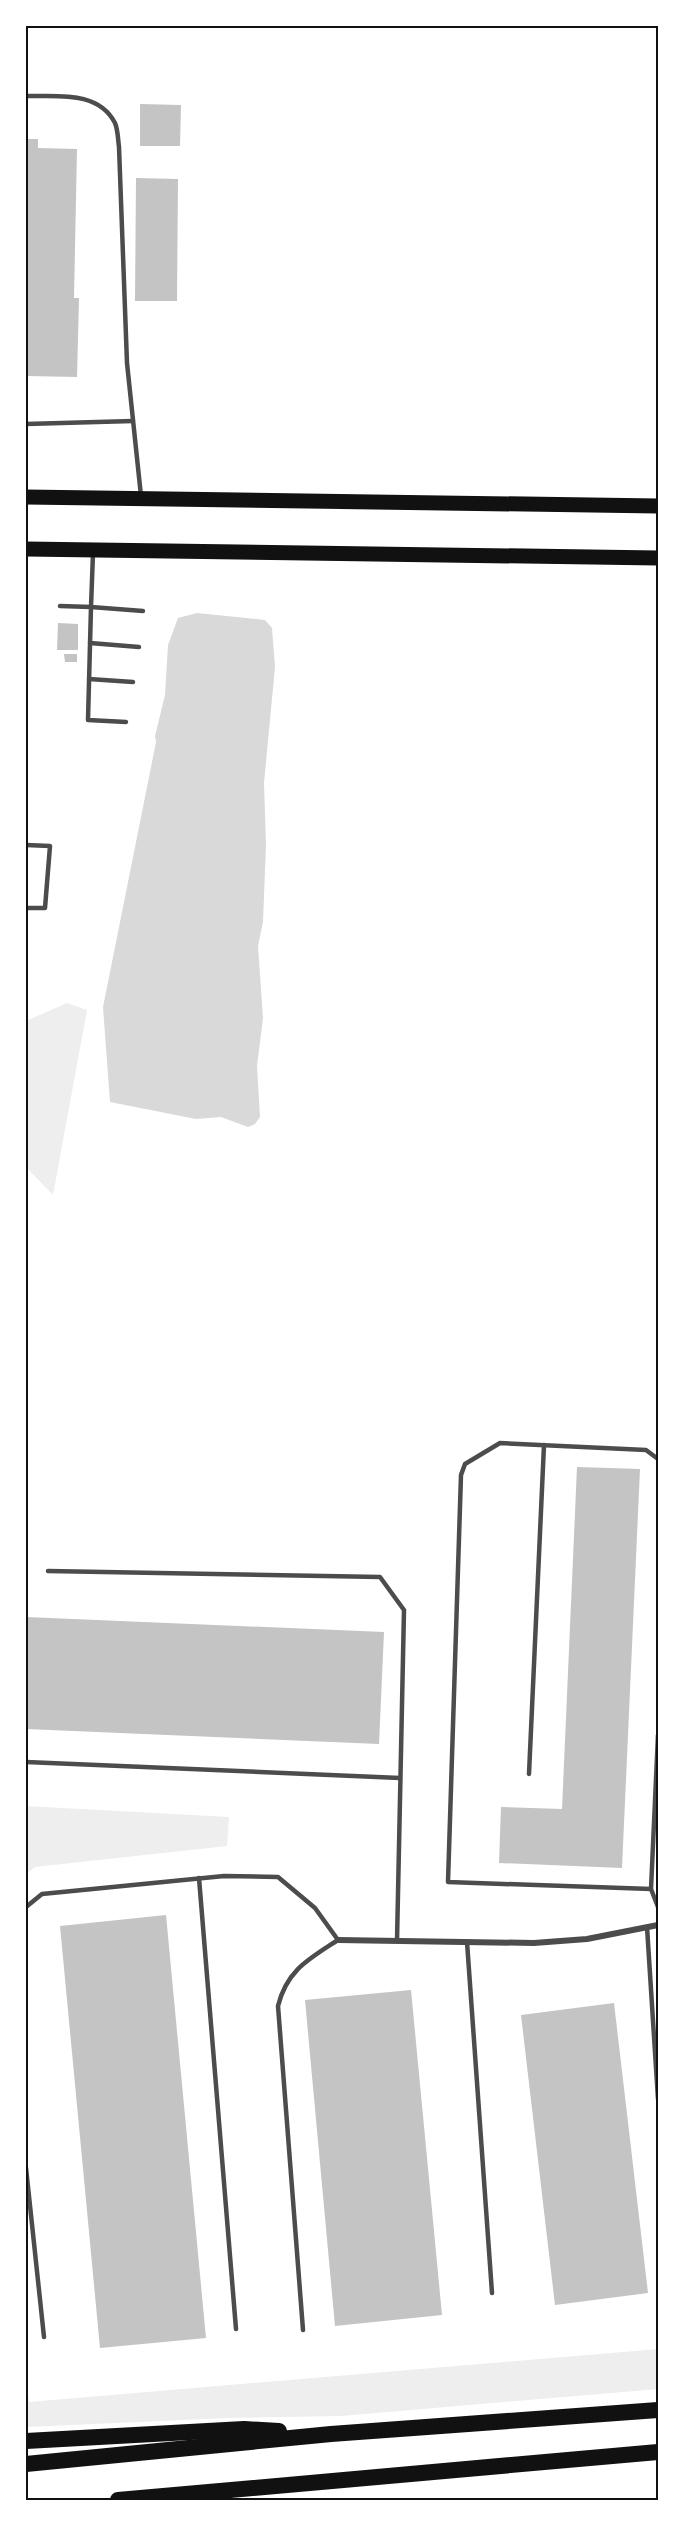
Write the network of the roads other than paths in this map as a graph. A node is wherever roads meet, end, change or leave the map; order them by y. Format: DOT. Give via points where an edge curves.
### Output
graph roads {
  1 [pos="26,96"];
  2 [pos="133,421"];
  3 [pos="26,424"];
  4 [pos="26,497"];
  5 [pos="142,499"];
  6 [pos="658,506"];
  7 [pos="26,549"];
  8 [pos="94,550"];
  9 [pos="658,558"];
  10 [pos="60,606"];
  11 [pos="91,607"];
  12 [pos="143,611"];
  13 [pos="90,643"];
  14 [pos="139,647"];
  15 [pos="89,679"];
  16 [pos="133,682"];
  17 [pos="126,723"];
  18 [pos="26,845"];
  19 [pos="26,908"];
  20 [pos="544,1445"];
  21 [pos="658,1459"];
  22 [pos="48,1571"];
  23 [pos="658,1735"];
  24 [pos="26,1762"];
  25 [pos="529,1774"];
  26 [pos="400,1778"];
  27 [pos="199,1878"];
  28 [pos="651,1889"];
  29 [pos="26,1907"];
  30 [pos="658,1907"];
  31 [pos="658,1925"];
  32 [pos="647,1928"];
  33 [pos="338,1940"];
  34 [pos="397,1941"];
  35 [pos="467,1942"];
  36 [pos="658,2099"];
  37 [pos="26,2168"];
  38 [pos="492,2293"];
  39 [pos="236,2329"];
  40 [pos="303,2330"];
  41 [pos="44,2337"];
  42 [pos="658,2410"];
  43 [pos="331,2434"];
  44 [pos="26,2440"];
  45 [pos="658,2452"];
  46 [pos="26,2464"];
  47 [pos="118,2500"];
  1 -- 2 [label="lane" via="84,98 103,107 116,125"];
  2 -- 3 [label="lane"];
  2 -- 5 [label="lane"];
  4 -- 5 [label="main road"];
  5 -- 6 [label="main road"];
  7 -- 8 [label="main road"];
  8 -- 9 [label="main road"];
  8 -- 11 [label="lane"];
  10 -- 11 [label="lane"];
  11 -- 12 [label="lane"];
  11 -- 13 [label="lane"];
  13 -- 14 [label="lane"];
  13 -- 15 [label="lane"];
  15 -- 16 [label="lane"];
  15 -- 17 [label="lane" via="88,720"];
  18 -- 19 [label="lane" via="50,846 45,908"];
  20 -- 21 [label="lane" via="646,1450"];
  20 -- 25 [label="lane"];
  20 -- 28 [label="lane" via="500,1443 465,1464 461,1475 448,1882"];
  22 -- 26 [label="lane" via="380,1577 404,1610"];
  23 -- 28 [label="lane"];
  24 -- 26 [label="lane"];
  26 -- 34 [label="lane"];
  27 -- 29 [label="lane" via="42,1893"];
  27 -- 33 [label="lane" via="278,1877 315,1908"];
  27 -- 39 [label="lane"];
  28 -- 30 [label="lane"];
  31 -- 32 [label="street"];
  32 -- 35 [label="street" via="566,1941"];
  32 -- 36 [label="lane"];
  33 -- 34 [label="street"];
  33 -- 40 [label="lane" via="298,1966 282,1989 278,2006"];
  34 -- 35 [label="street"];
  35 -- 38 [label="lane"];
  37 -- 41 [label="lane"];
  42 -- 43 [label="highway"];
  43 -- 44 [label="highway" via="244,2429"];
  43 -- 46 [label="highway"];
  45 -- 47 [label="highway"];
}
